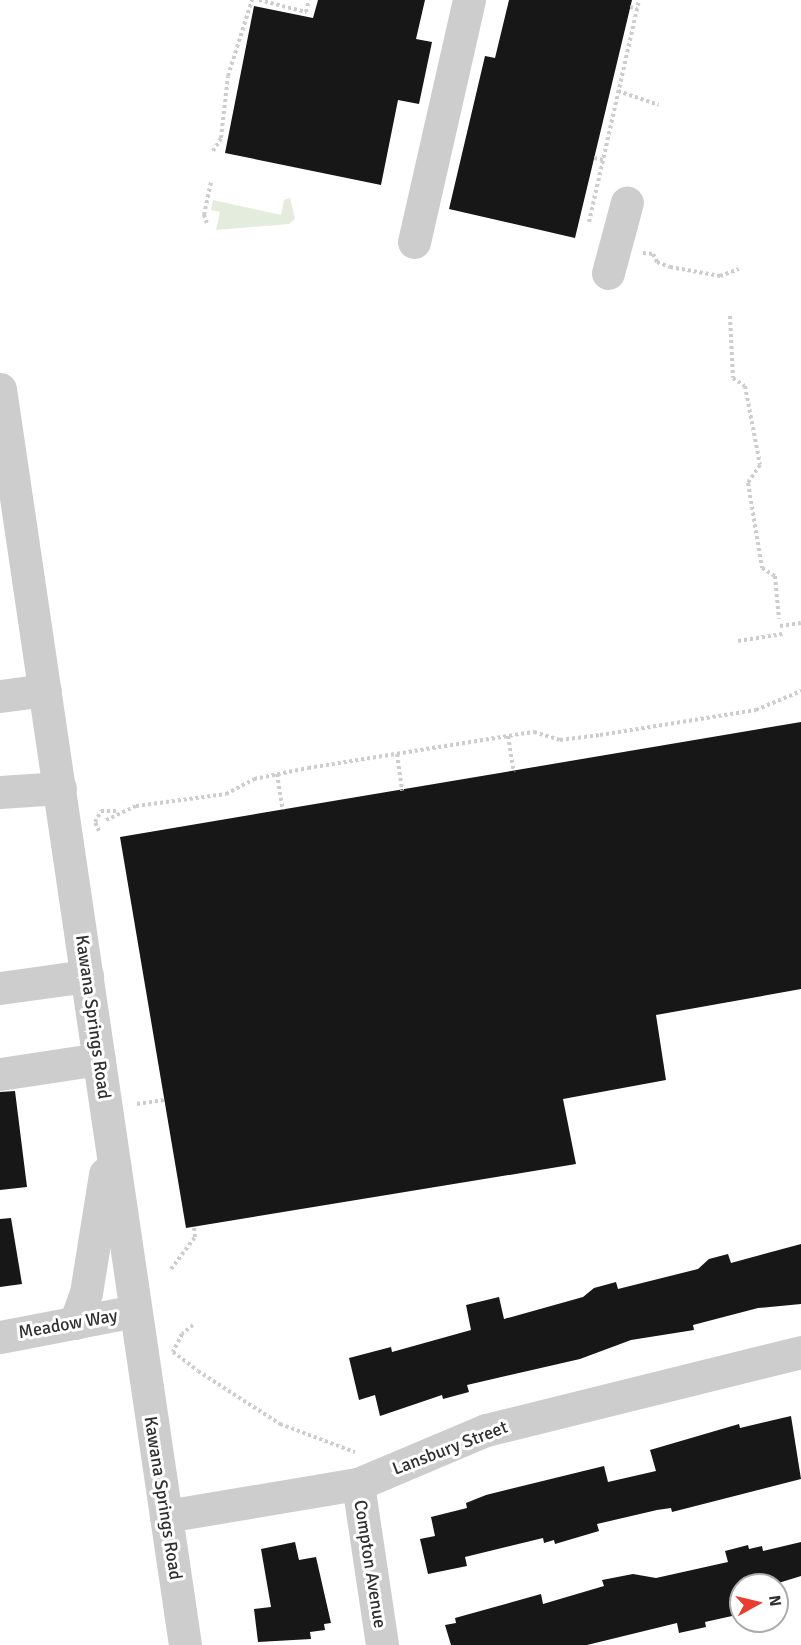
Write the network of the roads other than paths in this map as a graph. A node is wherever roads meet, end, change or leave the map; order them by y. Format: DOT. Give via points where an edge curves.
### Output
graph roads {
  1 [pos="469,0"];
  2 [pos="627,202"];
  3 [pos="414,242"];
  4 [pos="608,273"];
  5 [pos="0,389"];
  6 [pos="8,484"];
  7 [pos="45,690"];
  8 [pos="0,696"];
  9 [pos="60,788"];
  10 [pos="0,792"];
  11 [pos="87,976"];
  12 [pos="0,988"];
  13 [pos="99,1059"];
  14 [pos="0,1074"];
  15 [pos="110,1140"];
  16 [pos="135,1311"];
  17 [pos="75,1323"];
  18 [pos="0,1336"];
  19 [pos="801,1352"];
  20 [pos="358,1484"];
  21 [pos="166,1516"];
  22 [pos="185,1645"];
  23 [pos="382,1645"];
  1 -- 3 [label="street"];
  2 -- 4 [label="street"];
  5 -- 6 [label="street, Kawana Springs Road"];
  6 -- 7 [label="street, Kawana Springs Road"];
  7 -- 8 [label="street"];
  7 -- 9 [label="street, Kawana Springs Road"];
  9 -- 10 [label="street"];
  9 -- 11 [label="street, Kawana Springs Road"];
  11 -- 12 [label="street"];
  11 -- 13 [label="street, Kawana Springs Road"];
  13 -- 14 [label="street"];
  13 -- 15 [label="street, Kawana Springs Road"];
  15 -- 16 [label="street, Kawana Springs Road"];
  15 -- 17 [label="street" via="86,1293"];
  16 -- 17 [label="street, Meadow Way"];
  16 -- 21 [label="street, Kawana Springs Road"];
  17 -- 18 [label="street, Meadow Way"];
  19 -- 20 [label="street, Lansbury Street" via="486,1430"];
  20 -- 21 [label="street, Lansbury Street"];
  20 -- 23 [label="street, Compton Avenue"];
  21 -- 22 [label="street, Kawana Springs Road"];
}
